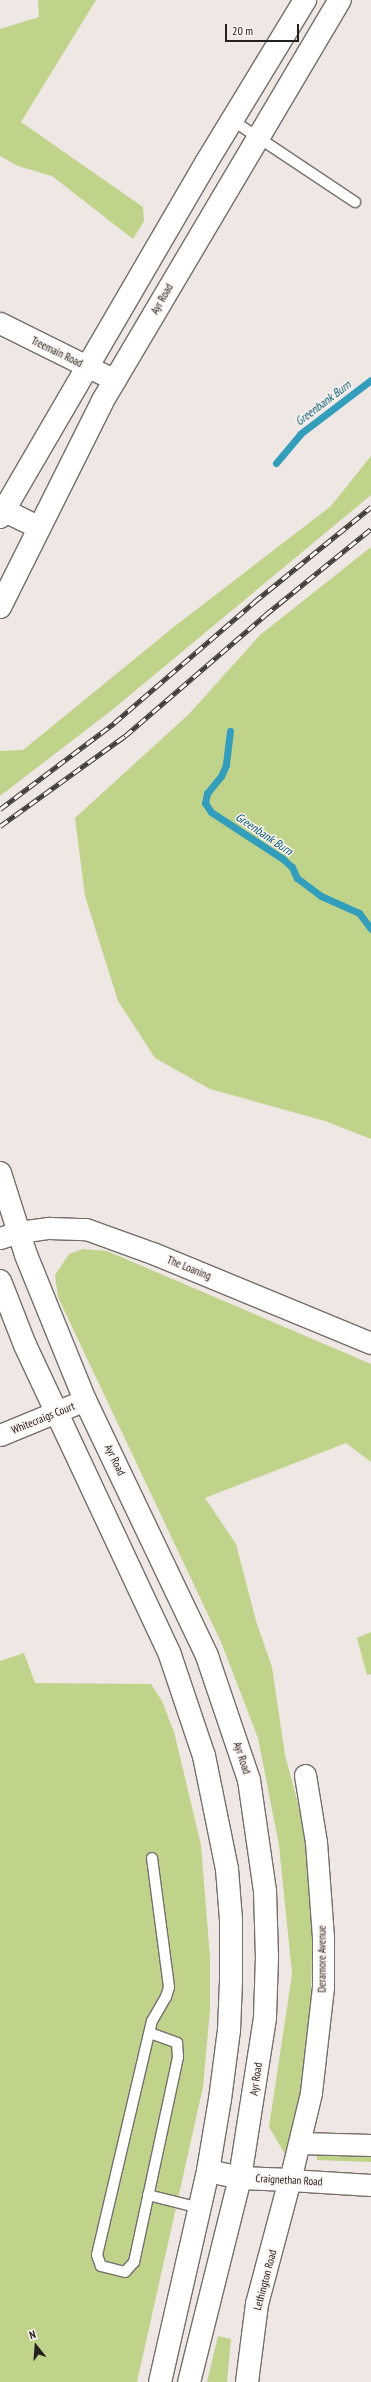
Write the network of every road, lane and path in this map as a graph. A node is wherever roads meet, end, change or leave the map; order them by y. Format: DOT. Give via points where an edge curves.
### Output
graph roads {
  1 [pos="305,0"];
  2 [pos="340,0"];
  3 [pos="232,120"];
  4 [pos="257,137"];
  5 [pos="354,202"];
  6 [pos="0,323"];
  7 [pos="88,367"];
  8 [pos="115,380"];
  9 [pos="2,513"];
  10 [pos="38,527"];
  11 [pos="0,607"];
  12 [pos="0,1172"];
  13 [pos="9,1235"];
  14 [pos="0,1281"];
  15 [pos="371,1343"];
  16 [pos="85,1400"];
  17 [pos="57,1413"];
  18 [pos="0,1435"];
  19 [pos="305,1775"];
  20 [pos="152,1858"];
  21 [pos="150,2033"];
  22 [pos="301,2143"];
  23 [pos="371,2145"];
  24 [pos="208,2171"];
  25 [pos="240,2178"];
  26 [pos="290,2180"];
  27 [pos="371,2185"];
  28 [pos="148,2196"];
  29 [pos="200,2208"];
  30 [pos="160,2382"];
  31 [pos="189,2382"];
  32 [pos="247,2382"];
  1 -- 3 [label="main road"];
  2 -- 4 [label="main road, Ayr Road"];
  3 -- 4 [label="lane"];
  3 -- 7 [label="main road"];
  4 -- 5 [label="lane"];
  4 -- 8 [label="main road, Ayr Road"];
  6 -- 7 [label="street, Treemain Road"];
  7 -- 8 [label="street, Treemain Road"];
  7 -- 9 [label="main road"];
  8 -- 10 [label="main road, Ayr Road"];
  9 -- 10 [label="main road"];
  10 -- 11 [label="main road, Ayr Road"];
  12 -- 13 [label="main road, Ayr Road"];
  13 -- 15 [label="street, The Loaning" via="69,1227 86,1229 155,1254"];
  13 -- 16 [label="main road, Ayr Road"];
  14 -- 17 [label="main road" via="25,1345"];
  16 -- 17 [label="street, Whitecraigs Court"];
  16 -- 25 [label="main road, Ayr Road" via="207,1656 249,1780 265,1892 267,1987 256,2085"];
  17 -- 18 [label="street, Whitecraigs Court"];
  17 -- 24 [label="main road" via="170,1654 204,1756 218,1816 231,1920 231,1981 229,2030"];
  19 -- 22 [label="street, Deramore Avenue" via="316,1842 324,1987 319,2038"];
  20 -- 21 [label="lane" via="169,1987 156,2013"];
  21 -- 28 [label="lane" via="177,2043 178,2057"];
  21 -- 28 [label="lane" via="97,2254 101,2266 125,2272 131,2268"];
  22 -- 23 [label="street"];
  22 -- 26 [label="street, Deramore Avenue"];
  24 -- 25 [label="main road, Craignethan Road"];
  24 -- 29 [label="main road"];
  25 -- 26 [label="main road, Craignethan Road"];
  25 -- 31 [label="main road, Ayr Road"];
  26 -- 27 [label="street, Craignethan Road"];
  26 -- 32 [label="main road, Lethington Road" via="257,2304"];
  28 -- 29 [label="lane"];
  29 -- 30 [label="main road"];
}
